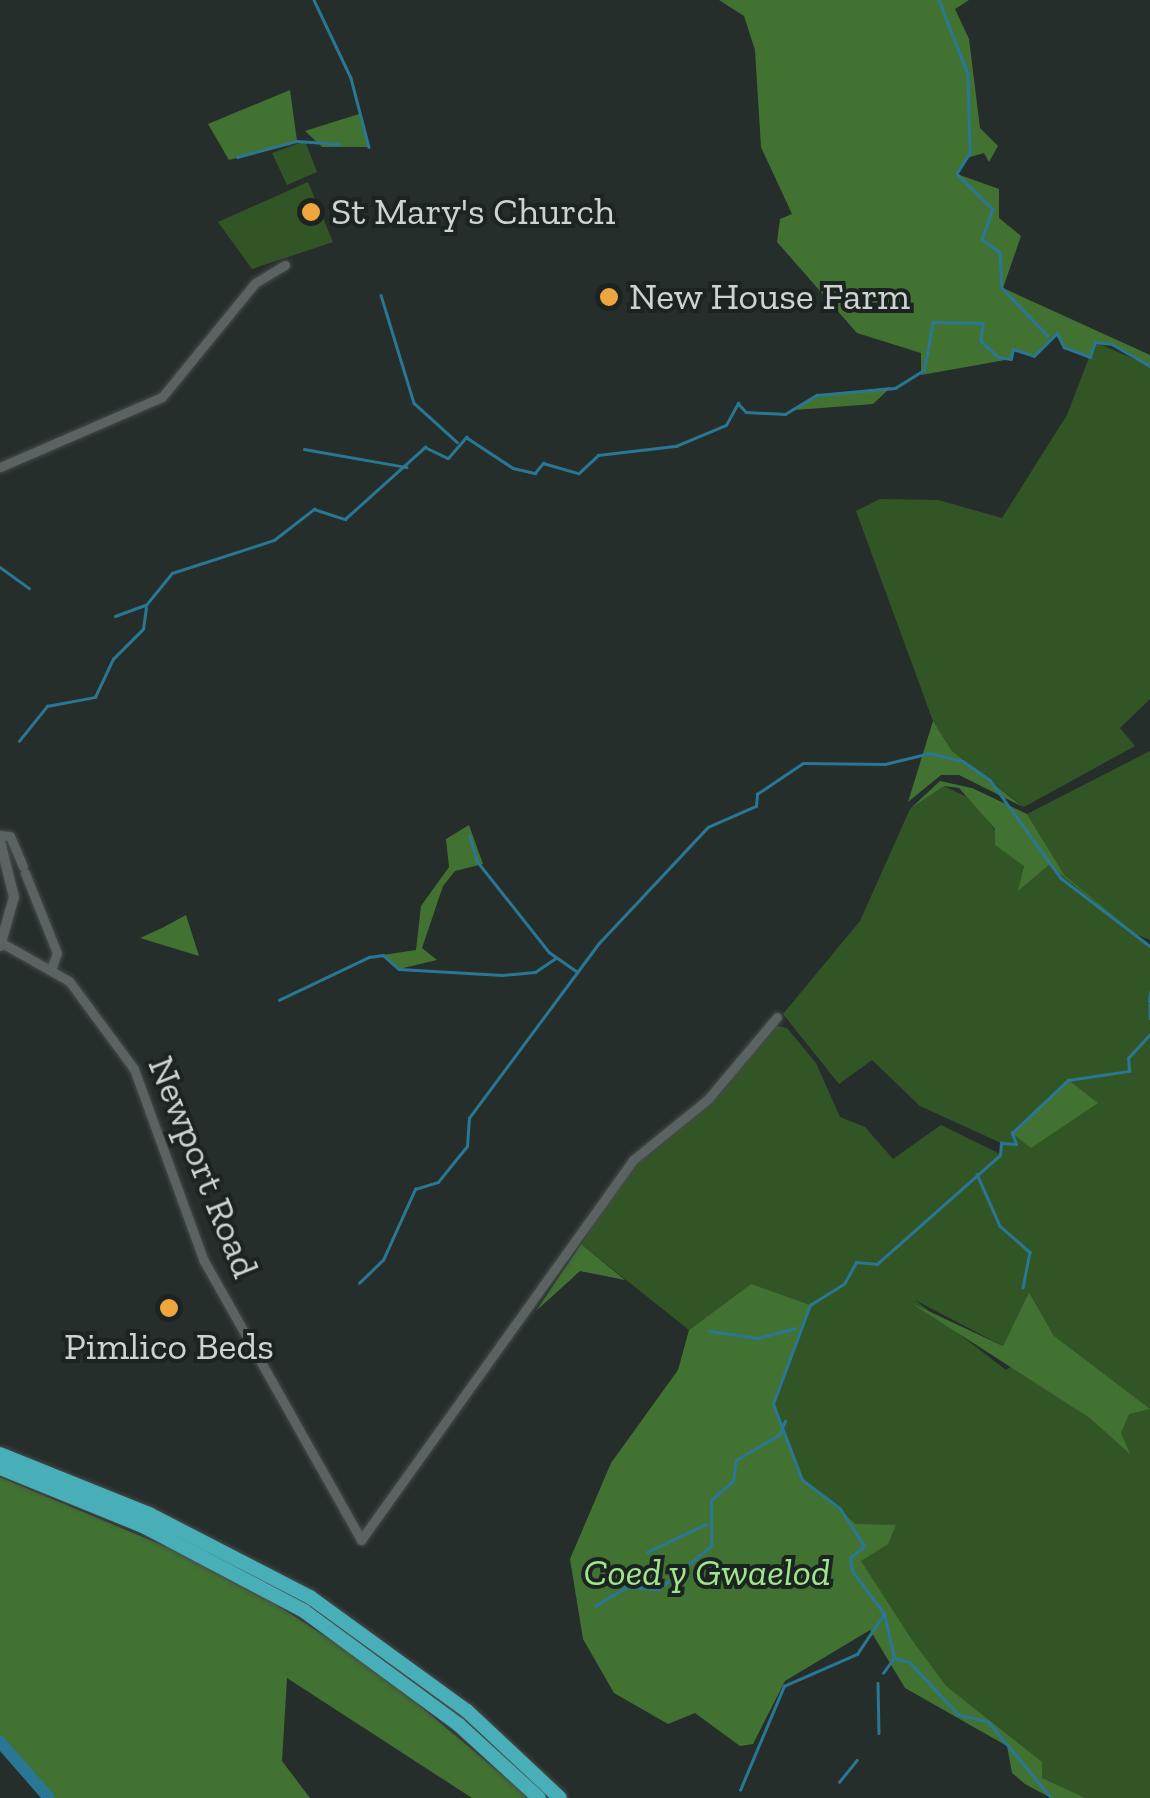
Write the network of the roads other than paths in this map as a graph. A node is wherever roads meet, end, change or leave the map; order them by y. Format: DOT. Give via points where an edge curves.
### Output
graph roads {
  1 [pos="285,265"];
  2 [pos="0,467"];
  3 [pos="0,838"];
  4 [pos="1,945"];
  5 [pos="52,968"];
  6 [pos="778,1017"];
  7 [pos="0,1454"];
  8 [pos="0,1468"];
  9 [pos="539,1798"];
  10 [pos="560,1798"];
  1 -- 2 [label="street" via="255,283 162,397"];
  3 -- 4 [label="street, Newport Road" via="14,897"];
  3 -- 5 [label="street" via="24,870 57,953"];
  4 -- 5 [label="street, Newport Road"];
  5 -- 6 [label="street, Newport Road" via="134,1070 204,1261 361,1540 632,1160 708,1098"];
  7 -- 10 [label="highway" via="148,1514 310,1597 467,1711"];
  8 -- 9 [label="highway" via="145,1527 304,1611 459,1725"];
}
